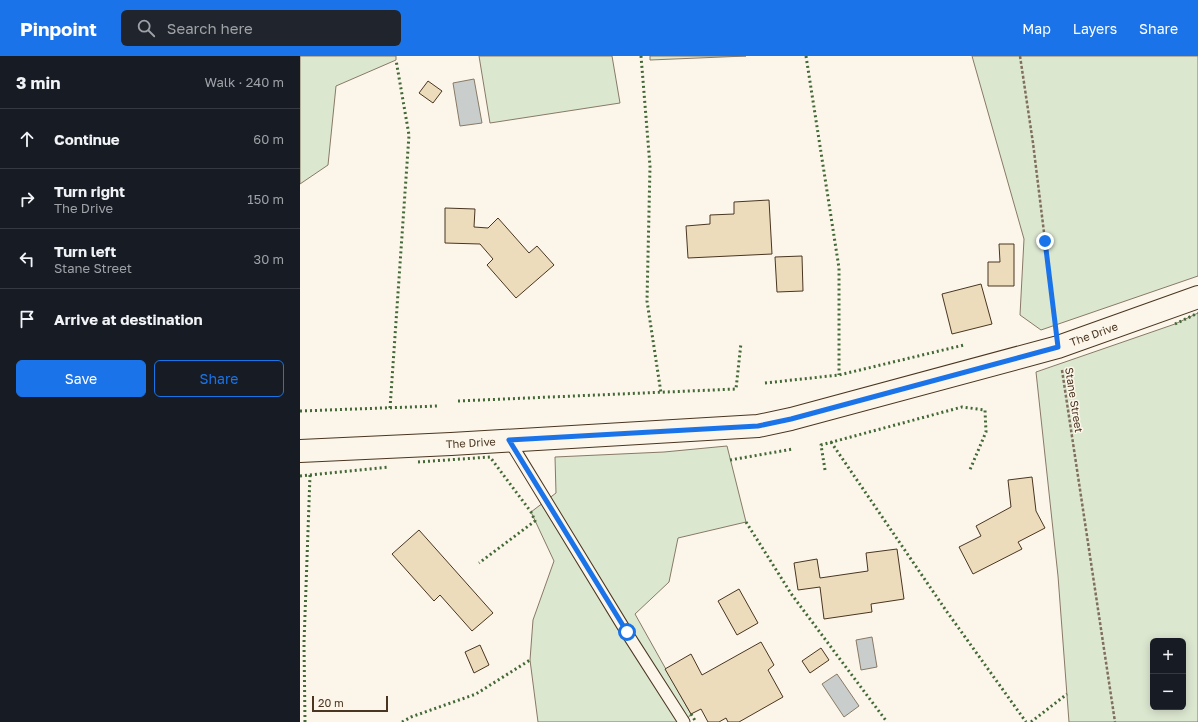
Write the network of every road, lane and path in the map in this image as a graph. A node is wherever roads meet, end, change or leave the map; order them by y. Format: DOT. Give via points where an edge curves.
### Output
graph roads {
  1 [pos="1020,56"];
  2 [pos="1198,297"];
  3 [pos="1058,347"];
  4 [pos="509,440"];
  5 [pos="300,451"];
  6 [pos="684,722"];
  7 [pos="1115,722"];
  1 -- 3 [label="path, Stane Street"];
  2 -- 3 [label="street, The Drive"];
  3 -- 4 [label="street, The Drive" via="758,426"];
  3 -- 7 [label="path, Stane Street"];
  4 -- 5 [label="street, The Drive"];
  4 -- 6 [label="lane"];
}
